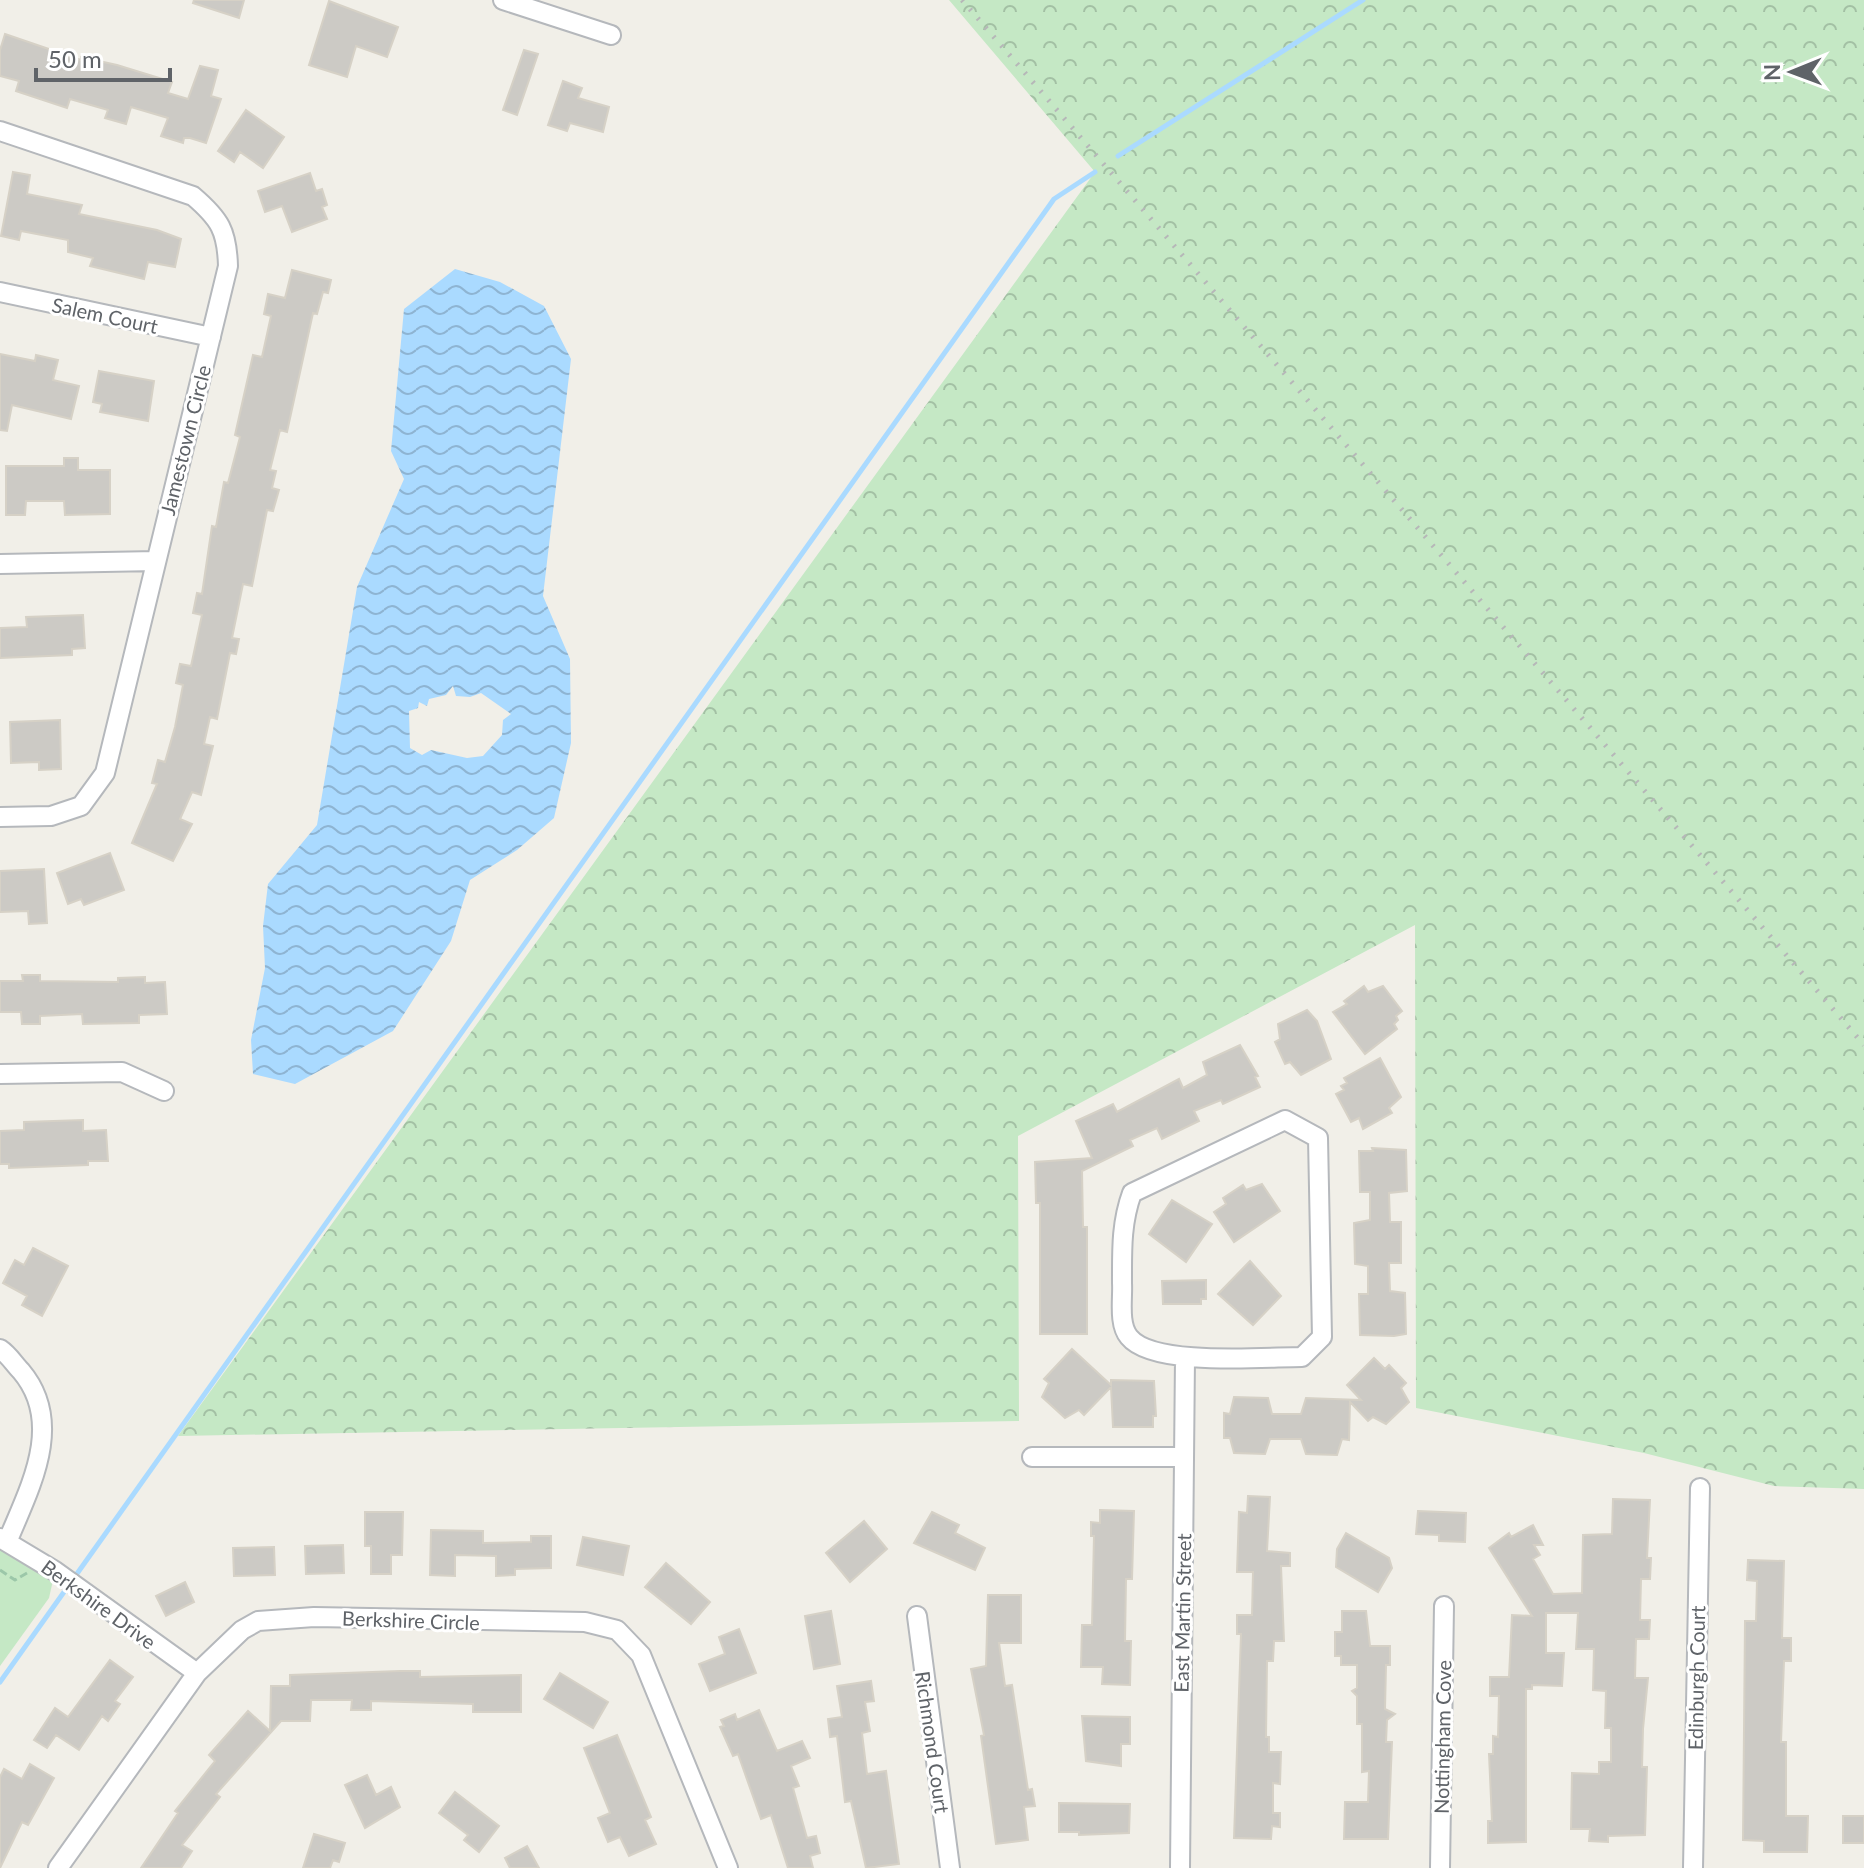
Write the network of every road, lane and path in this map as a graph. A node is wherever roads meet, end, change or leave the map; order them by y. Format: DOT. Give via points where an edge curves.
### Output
graph roads {
  1 [pos="503,0"];
  2 [pos="611,35"];
  3 [pos="0,131"];
  4 [pos="0,292"];
  5 [pos="211,337"];
  6 [pos="156,561"];
  7 [pos="0,564"];
  8 [pos="0,817"];
  9 [pos="0,1074"];
  10 [pos="164,1091"];
  11 [pos="0,1349"];
  12 [pos="1185,1358"];
  13 [pos="1032,1457"];
  14 [pos="1184,1457"];
  15 [pos="1700,1488"];
  16 [pos="4,1539"];
  17 [pos="0,1570"];
  18 [pos="46,1573"];
  19 [pos="1444,1606"];
  20 [pos="917,1616"];
  21 [pos="197,1673"];
  22 [pos="58,1868"];
  23 [pos="728,1868"];
  24 [pos="950,1868"];
  25 [pos="1180,1868"];
  26 [pos="1440,1868"];
  27 [pos="1693,1868"];
  1 -- 2 [label="street"];
  3 -- 5 [label="street, Jamestown Circle" via="193,196 214,213 227,239 228,266"];
  4 -- 5 [label="street, Salem Court"];
  5 -- 6 [label="street, Jamestown Circle"];
  6 -- 7 [label="street"];
  6 -- 8 [label="street, Jamestown Circle" via="105,773 81,806 51,816"];
  9 -- 10 [label="street" via="122,1072"];
  11 -- 16 [label="street" via="28,1380 43,1422 39,1460"];
  12 -- 12 [label="street" via="1302,1357 1322,1337 1318,1138 1285,1120 1132,1193 1122,1219 1123,1318 1128,1337 1145,1348"];
  12 -- 14 [label="street, East Martin Street"];
  13 -- 14 [label="street"];
  14 -- 25 [label="street, East Martin Street"];
  15 -- 27 [label="street, Edinburgh Court"];
  16 -- 18 [label="street, Berkshire Drive"];
  17 -- 18 [label="path" via="15,1580 30,1571"];
  18 -- 21 [label="street, Berkshire Drive" via="84,1593"];
  19 -- 26 [label="street, Nottingham Cove"];
  20 -- 24 [label="street, Richmond Court"];
  21 -- 22 [label="street, Berkshire Circle"];
  21 -- 23 [label="street, Berkshire Circle" via="242,1630 270,1618 604,1624 625,1636 641,1655"];
}
